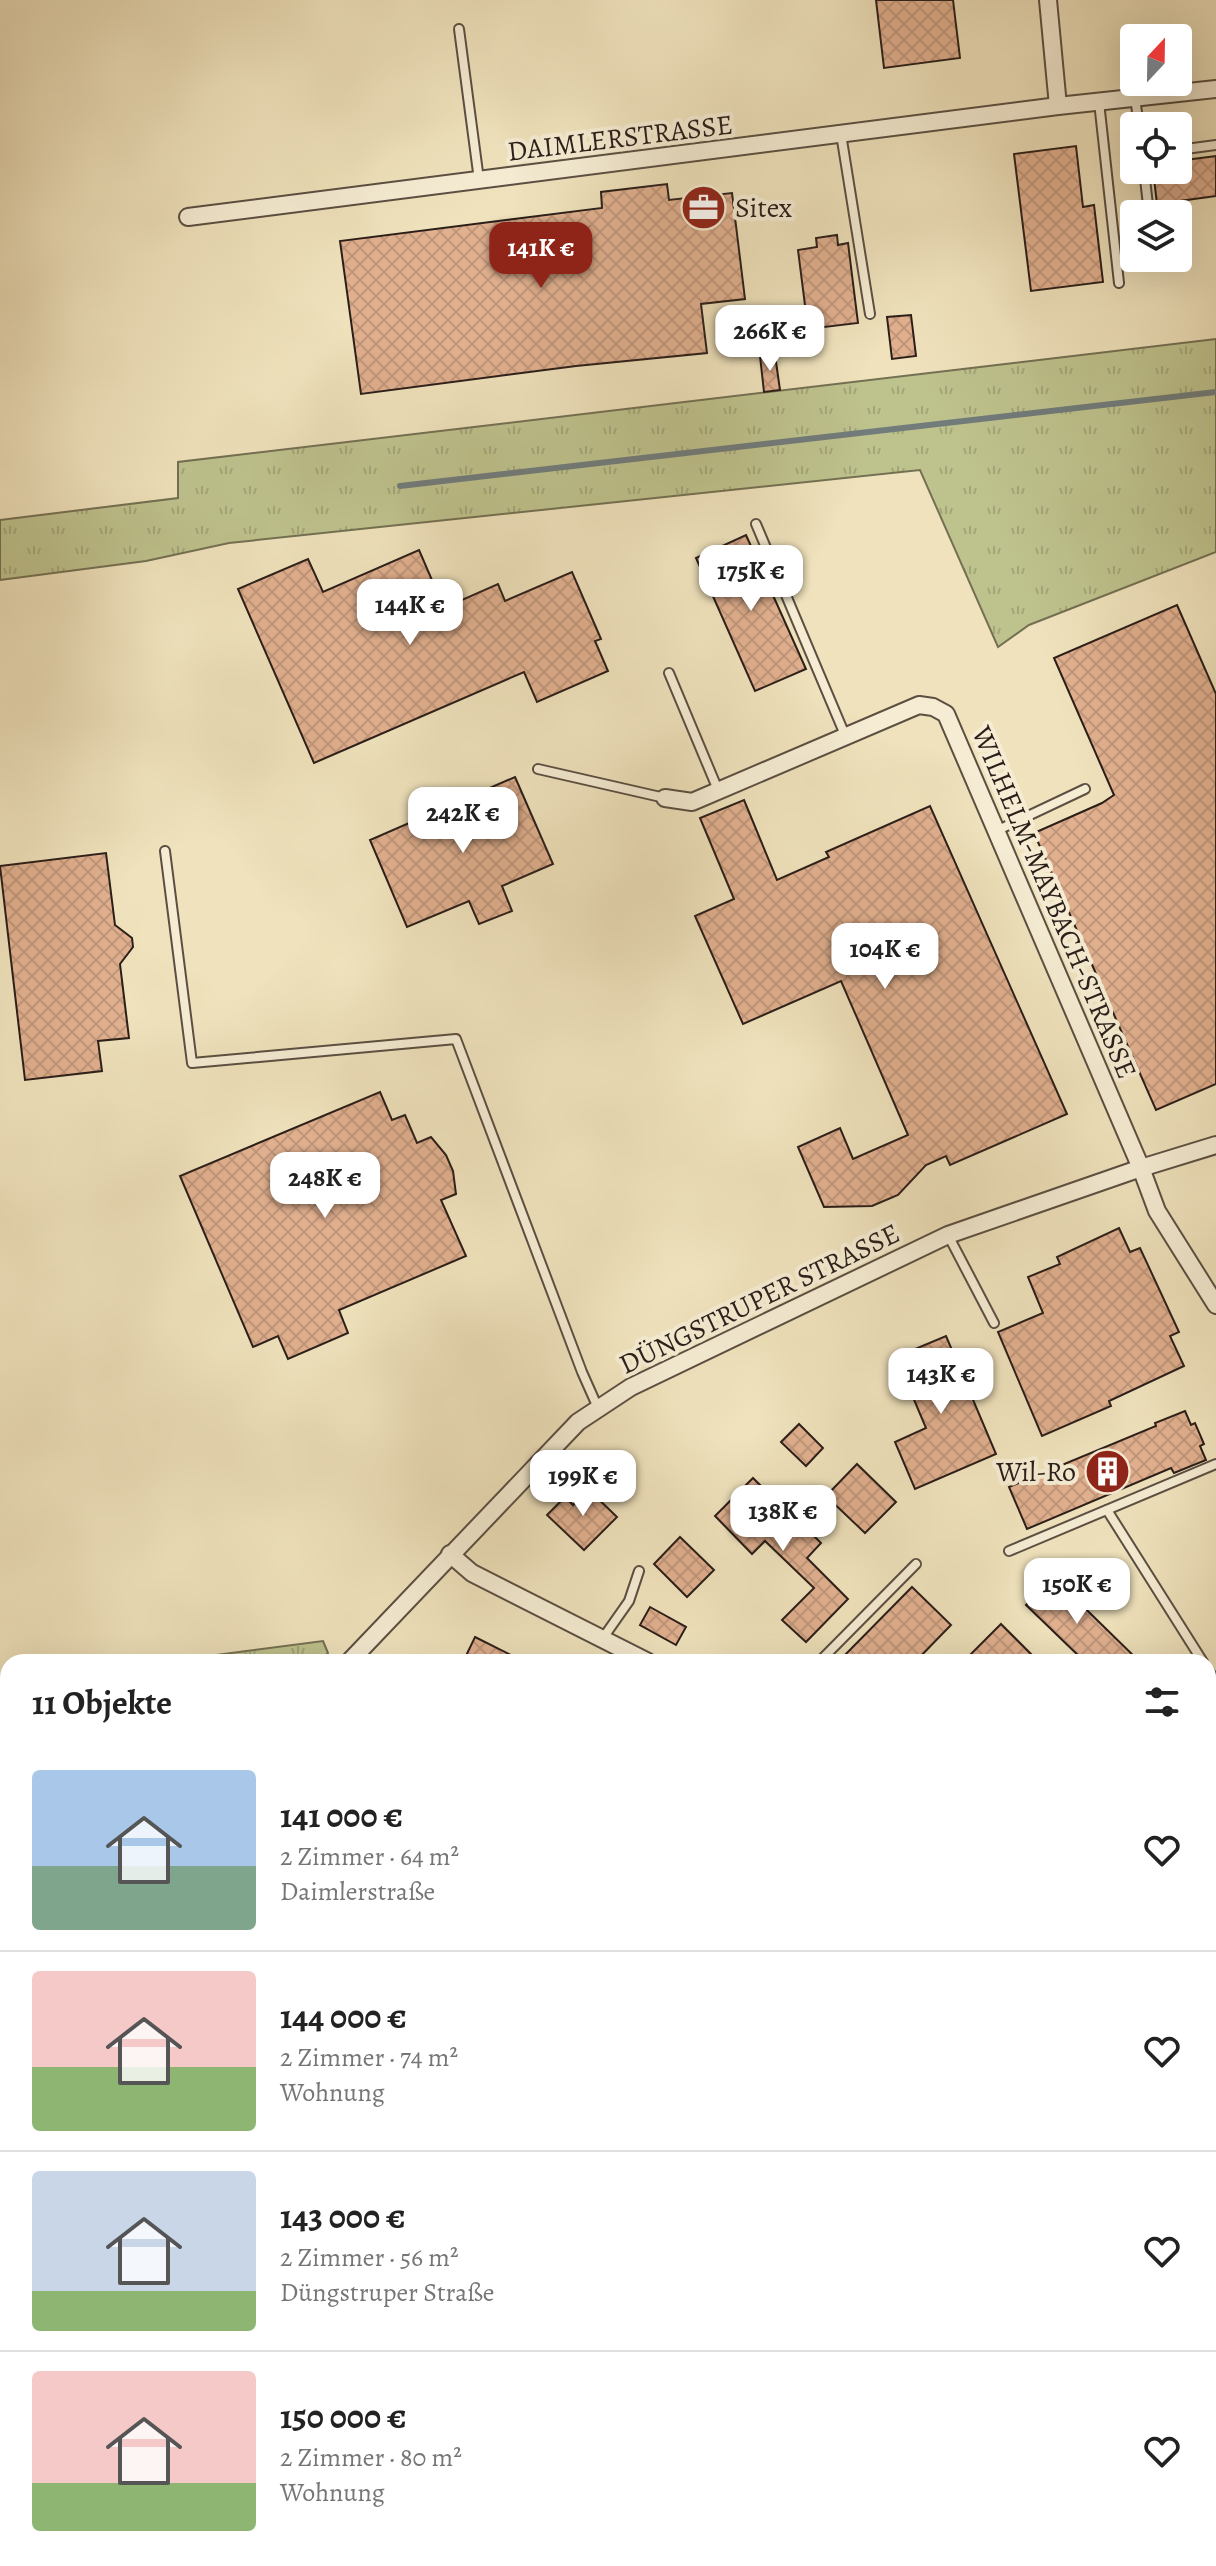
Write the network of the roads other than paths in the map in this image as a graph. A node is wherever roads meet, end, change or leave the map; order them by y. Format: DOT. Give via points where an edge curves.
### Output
graph roads {
  1 [pos="1048,0"];
  2 [pos="459,29"];
  3 [pos="1216,89"];
  4 [pos="1135,97"];
  5 [pos="1099,101"];
  6 [pos="1058,106"];
  7 [pos="1137,112"];
  8 [pos="841,134"];
  9 [pos="1216,145"];
  10 [pos="1192,148"];
  11 [pos="479,181"];
  12 [pos="188,217"];
  13 [pos="1119,283"];
  14 [pos="870,314"];
  15 [pos="756,524"];
  16 [pos="669,673"];
  17 [pos="845,735"];
  18 [pos="538,769"];
  19 [pos="1085,789"];
  20 [pos="719,791"];
  21 [pos="665,798"];
  22 [pos="996,831"];
  23 [pos="165,851"];
  24 [pos="1216,1145"];
  25 [pos="1141,1168"];
  26 [pos="948,1235"];
  27 [pos="1216,1305"];
  28 [pos="994,1323"];
  29 [pos="598,1409"];
  30 [pos="1216,1464"];
  31 [pos="1107,1510"];
  32 [pos="1009,1551"];
  33 [pos="450,1554"];
  34 [pos="916,1564"];
  35 [pos="639,1571"];
  36 [pos="603,1638"];
  37 [pos="356,1654"];
  38 [pos="633,1654"];
  39 [pos="827,1654"];
  40 [pos="1198,1654"];
  1 -- 6 [label="street"];
  2 -- 11 [label="lane"];
  3 -- 4 [label="street, DAIMLERSTRASSE"];
  4 -- 5 [label="street, DAIMLERSTRASSE"];
  4 -- 7 [label="lane"];
  5 -- 6 [label="street, DAIMLERSTRASSE"];
  5 -- 13 [label="lane"];
  6 -- 8 [label="street, DAIMLERSTRASSE"];
  8 -- 11 [label="street, DAIMLERSTRASSE"];
  8 -- 14 [label="lane"];
  9 -- 10 [label="lane"];
  11 -- 12 [label="street, DAIMLERSTRASSE"];
  15 -- 17 [label="lane"];
  16 -- 20 [label="lane"];
  17 -- 20 [label="street, WILHELM-MAYBACH-STRASSE"];
  17 -- 22 [label="street, WILHELM-MAYBACH-STRASSE" via="919,705 946,714"];
  18 -- 21 [label="lane"];
  19 -- 22 [label="lane"];
  20 -- 21 [label="street, WILHELM-MAYBACH-STRASSE" via="692,802"];
  22 -- 25 [label="street, WILHELM-MAYBACH-STRASSE"];
  23 -- 29 [label="lane" via="192,1063 456,1039"];
  24 -- 25 [label="street, DÜNGSTRUPER STRASSE"];
  25 -- 26 [label="street, DÜNGSTRUPER STRASSE"];
  25 -- 27 [label="street" via="1157,1211"];
  26 -- 28 [label="lane"];
  26 -- 29 [label="street, DÜNGSTRUPER STRASSE" via="631,1387"];
  29 -- 33 [label="street, DÜNGSTRUPER STRASSE" via="578,1422"];
  30 -- 31 [label="lane"];
  31 -- 32 [label="lane"];
  31 -- 40 [label="lane"];
  33 -- 36 [label="street" via="472,1573"];
  33 -- 37 [label="street, DÜNGSTRUPER STRASSE"];
  34 -- 39 [label="lane"];
  35 -- 36 [label="lane" via="629,1601"];
  36 -- 38 [label="street"];
}
